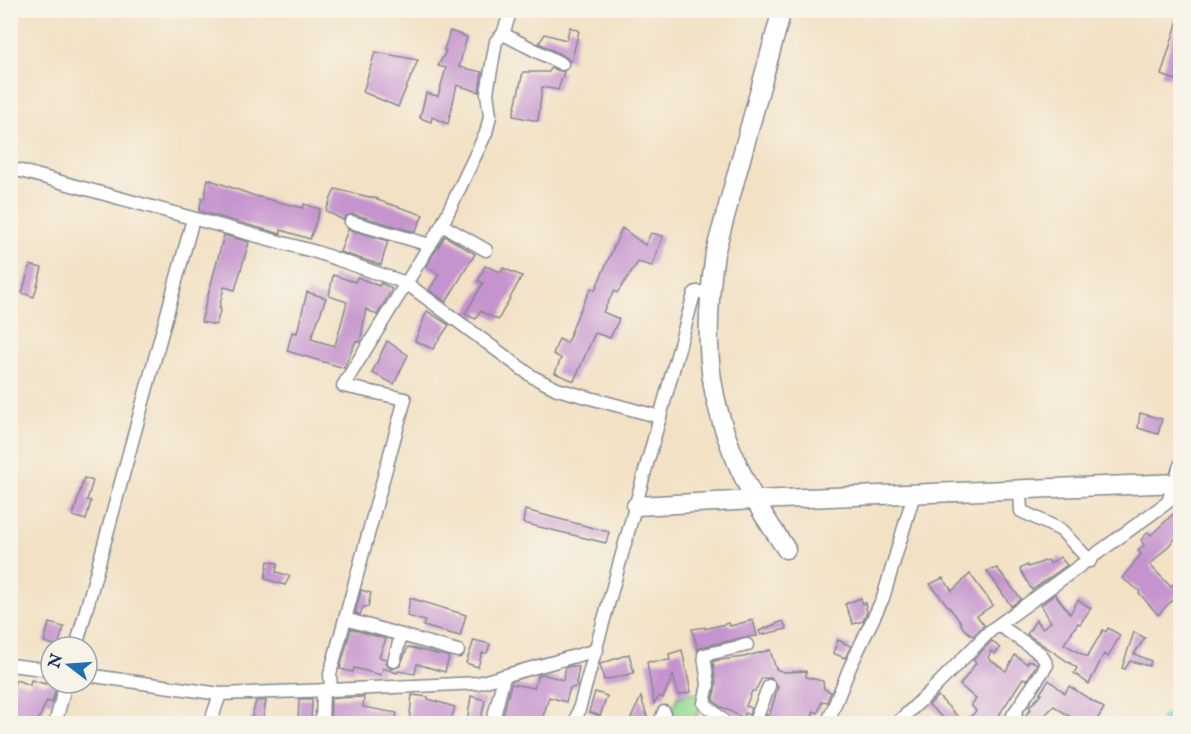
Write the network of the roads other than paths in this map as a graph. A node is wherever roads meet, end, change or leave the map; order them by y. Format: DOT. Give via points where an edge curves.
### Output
graph roads {
  1 [pos="512,10"];
  2 [pos="782,10"];
  3 [pos="503,34"];
  4 [pos="562,64"];
  5 [pos="10,168"];
  6 [pos="193,219"];
  7 [pos="351,222"];
  8 [pos="442,225"];
  9 [pos="430,244"];
  10 [pos="486,250"];
  11 [pos="406,283"];
  12 [pos="709,292"];
  13 [pos="660,417"];
  14 [pos="1180,465"];
  15 [pos="1178,483"];
  16 [pos="1020,490"];
  17 [pos="914,494"];
  18 [pos="755,500"];
  19 [pos="636,506"];
  20 [pos="786,549"];
  21 [pos="1090,561"];
  22 [pos="345,620"];
  23 [pos="999,625"];
  24 [pos="79,635"];
  25 [pos="401,635"];
  26 [pos="747,645"];
  27 [pos="597,650"];
  28 [pos="458,651"];
  29 [pos="394,661"];
  30 [pos="12,669"];
  31 [pos="39,670"];
  32 [pos="99,677"];
  33 [pos="504,677"];
  34 [pos="769,686"];
  35 [pos="327,690"];
  36 [pos="220,694"];
  37 [pos="63,695"];
  38 [pos="55,723"];
  39 [pos="210,723"];
  40 [pos="322,723"];
  41 [pos="492,723"];
  42 [pos="575,723"];
  43 [pos="727,723"];
  44 [pos="754,723"];
  45 [pos="827,723"];
  46 [pos="896,723"];
  47 [pos="1021,723"];
  1 -- 3 [label="street"];
  2 -- 12 [label="street" via="715,253"];
  3 -- 4 [label="street"];
  3 -- 8 [label="street" via="496,41 487,93 490,116 486,133"];
  5 -- 6 [label="street"];
  6 -- 11 [label="street" via="316,252"];
  6 -- 24 [label="street"];
  7 -- 9 [label="street"];
  8 -- 9 [label="street"];
  8 -- 10 [label="street"];
  9 -- 11 [label="street"];
  11 -- 13 [label="street" via="541,381 557,389"];
  11 -- 22 [label="street" via="343,387 405,399"];
  12 -- 13 [label="street" via="694,294"];
  12 -- 18 [label="street" via="709,367 717,409 729,447"];
  13 -- 19 [label="street"];
  14 -- 15 [label="street"];
  15 -- 16 [label="street"];
  15 -- 21 [label="street" via="1168,502"];
  16 -- 17 [label="street"];
  16 -- 21 [label="street" via="1021,511 1061,530"];
  17 -- 18 [label="street"];
  17 -- 45 [label="street" via="883,598"];
  18 -- 19 [label="street"];
  18 -- 20 [label="street"];
  19 -- 27 [label="street"];
  21 -- 23 [label="street"];
  22 -- 25 [label="street"];
  22 -- 35 [label="street"];
  23 -- 46 [label="street"];
  23 -- 47 [label="street" via="1041,654 1047,665 1013,715"];
  25 -- 28 [label="street"];
  25 -- 29 [label="street"];
  26 -- 43 [label="street" via="704,655 708,685 704,703"];
  27 -- 33 [label="street"];
  27 -- 42 [label="street"];
  30 -- 31 [label="street"];
  32 -- 36 [label="street"];
  33 -- 35 [label="street" via="478,682"];
  33 -- 41 [label="street"];
  34 -- 44 [label="street"];
  35 -- 36 [label="street"];
  35 -- 40 [label="street"];
  36 -- 39 [label="street"];
  37 -- 38 [label="street"];
}
